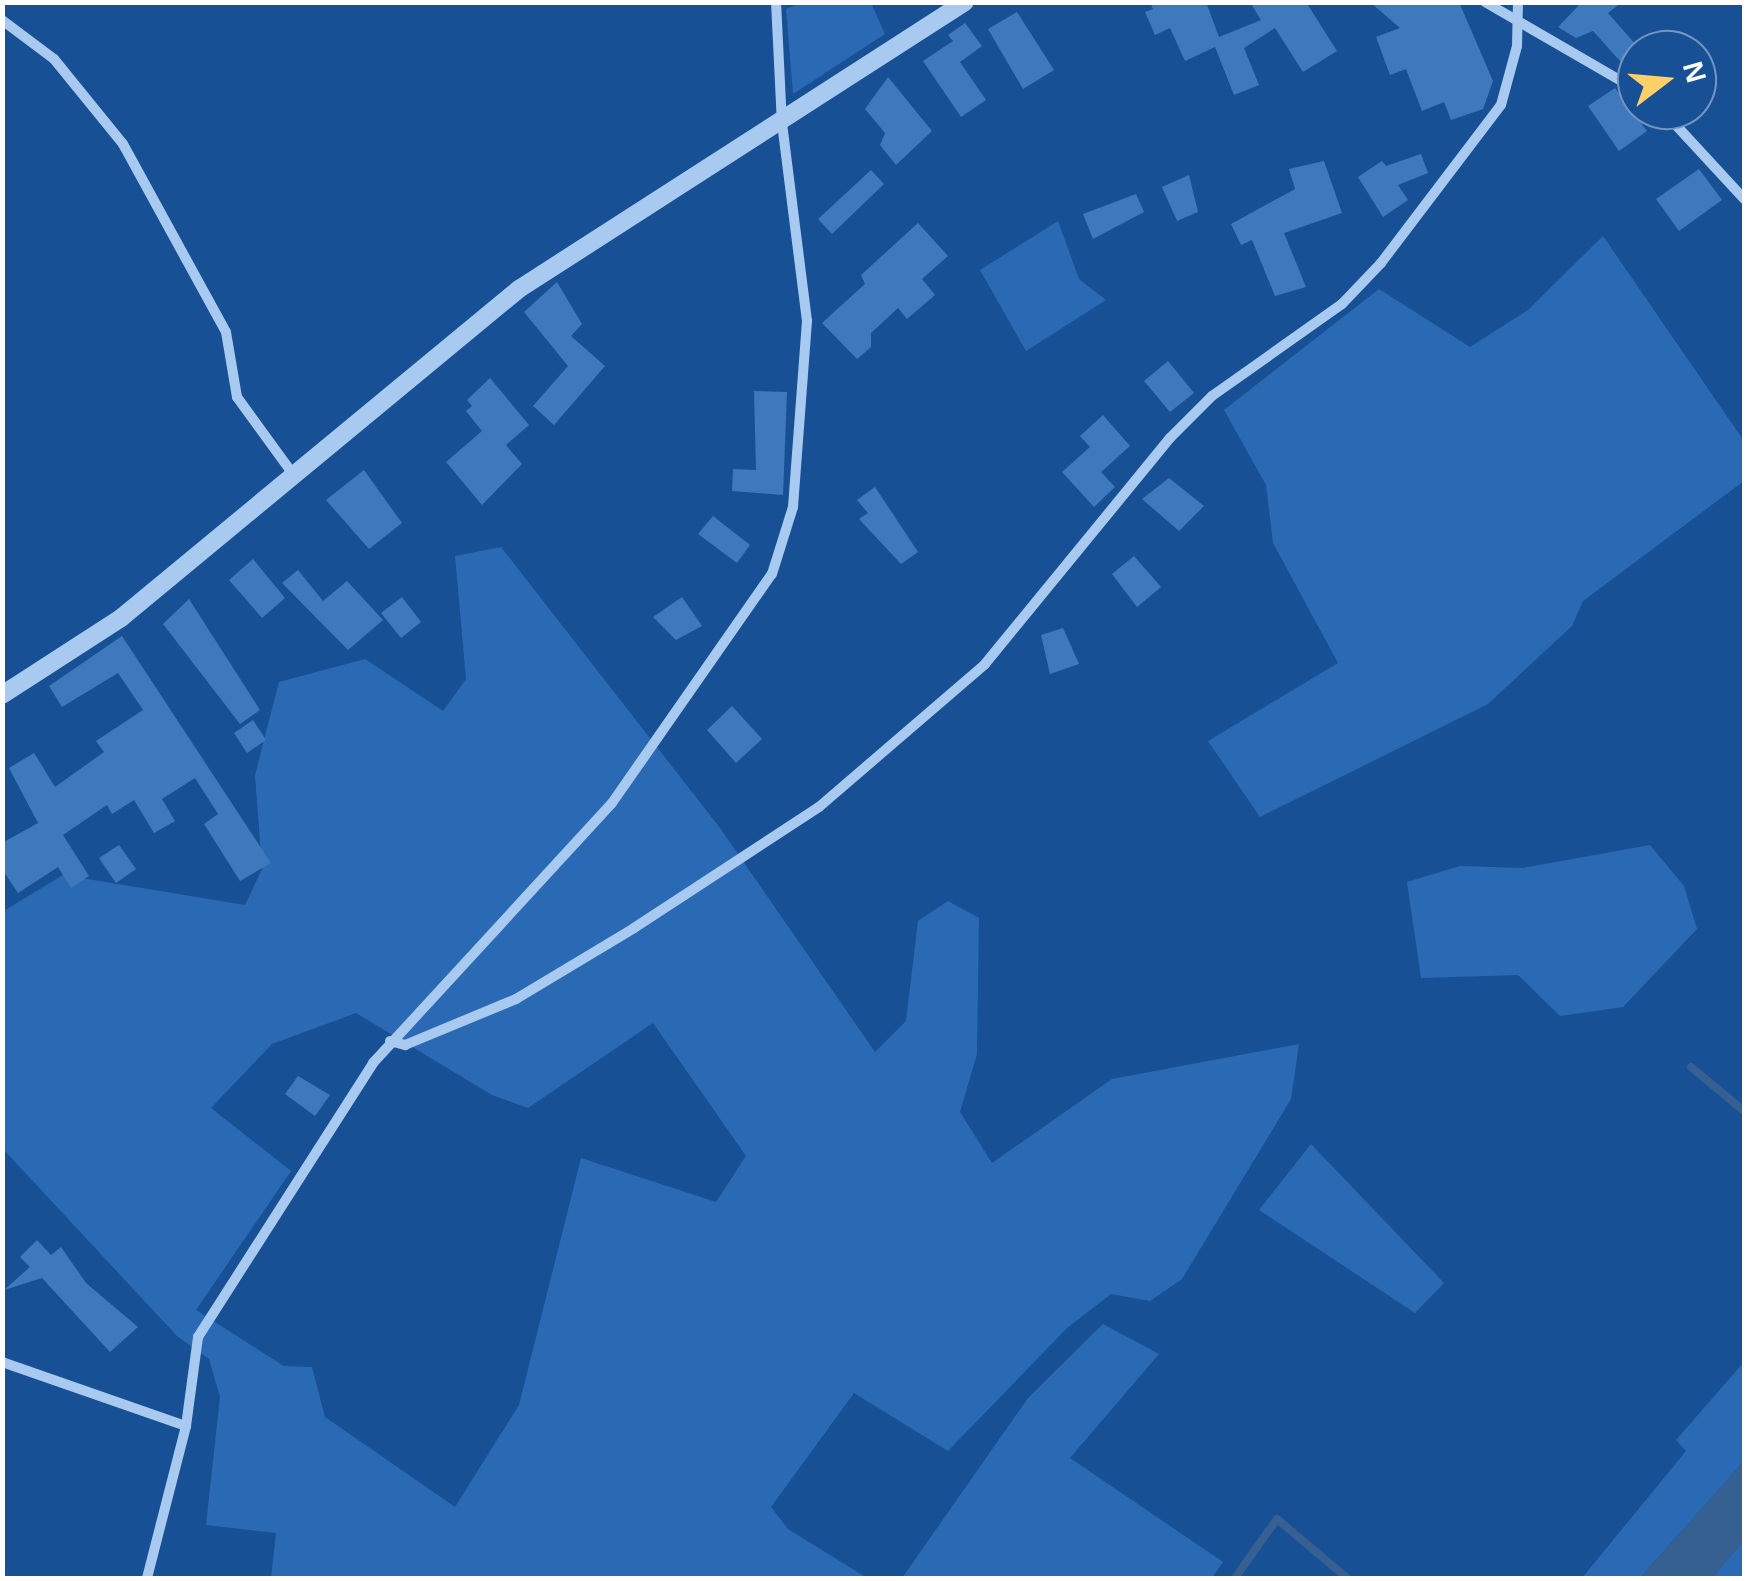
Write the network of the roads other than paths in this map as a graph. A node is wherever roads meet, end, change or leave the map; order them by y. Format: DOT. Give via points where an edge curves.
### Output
graph roads {
  1 [pos="776,2"];
  2 [pos="965,2"];
  3 [pos="1485,2"];
  4 [pos="1518,2"];
  5 [pos="2,20"];
  6 [pos="1519,24"];
  7 [pos="1617,77"];
  8 [pos="782,124"];
  9 [pos="1681,130"];
  10 [pos="1744,198"];
  11 [pos="293,474"];
  12 [pos="2,695"];
  13 [pos="390,1042"];
  14 [pos="2,1362"];
  15 [pos="186,1426"];
  16 [pos="147,1578"];
  1 -- 8 [label="street"];
  2 -- 8 [label="street"];
  3 -- 6 [label="street"];
  4 -- 6 [label="street"];
  5 -- 11 [label="street" via="54,60 122,144 226,332 237,397"];
  6 -- 7 [label="street"];
  6 -- 13 [label="street" via="1501,105 1381,263 1342,304 1212,396 1170,438 984,664 819,807 634,928 516,999 405,1045"];
  8 -- 11 [label="street" via="519,289"];
  8 -- 13 [label="street" via="807,321 793,507 772,574 612,803"];
  9 -- 10 [label="street"];
  11 -- 12 [label="street" via="121,618"];
  13 -- 15 [label="street" via="198,1337"];
  14 -- 15 [label="street"];
  15 -- 16 [label="street"];
}
